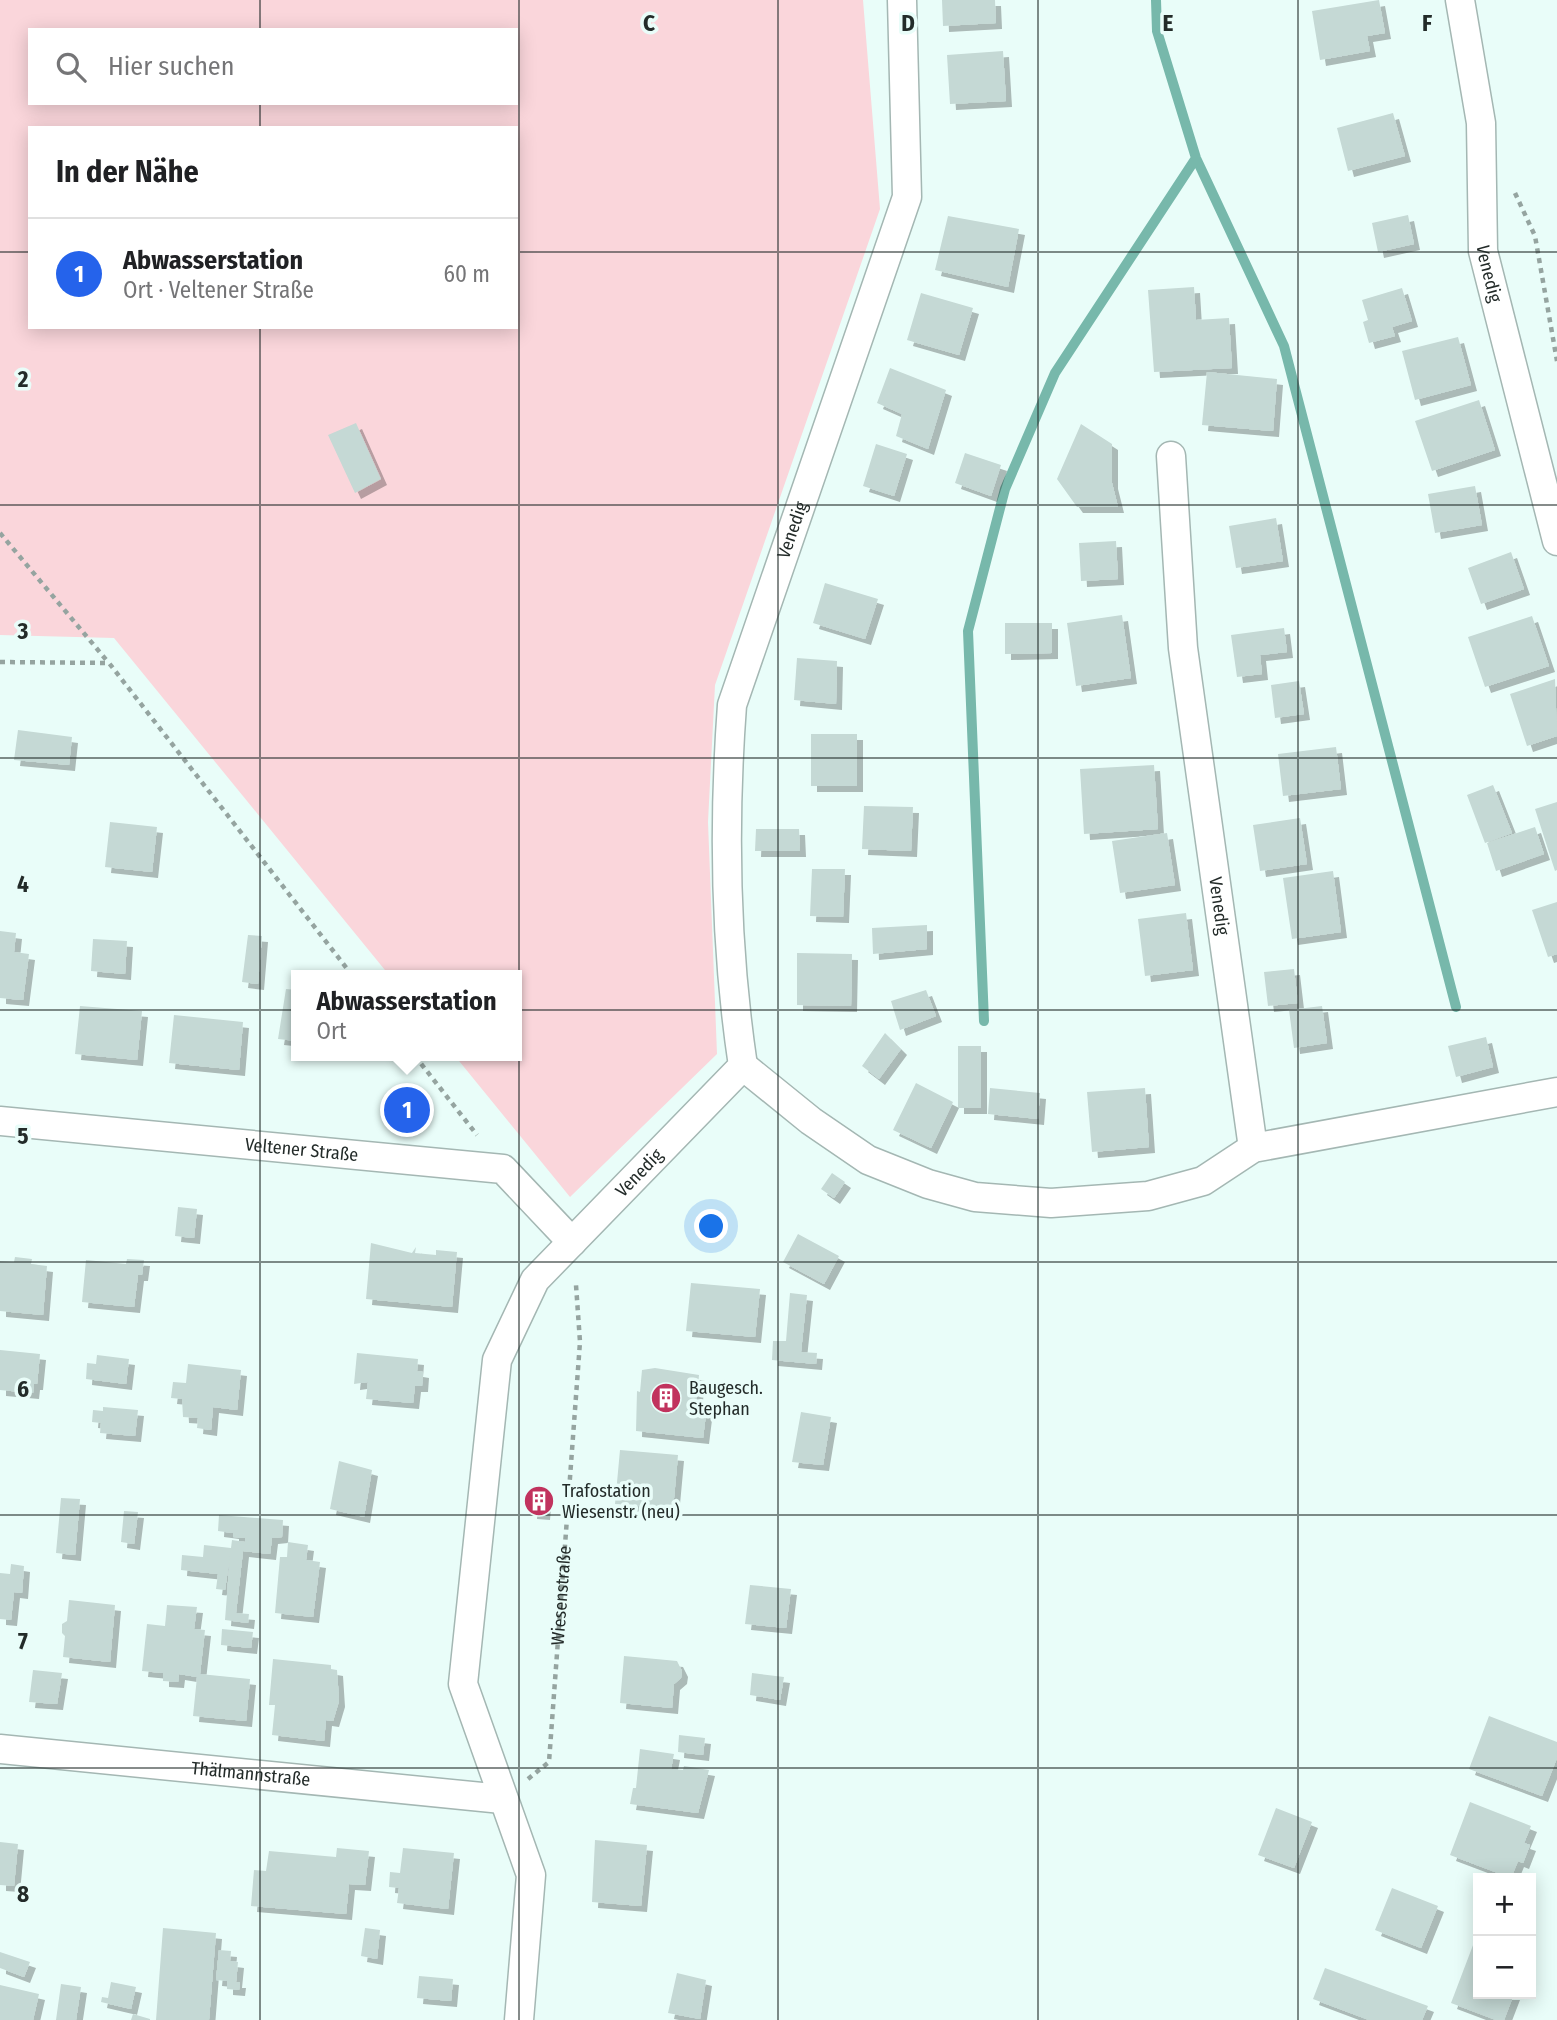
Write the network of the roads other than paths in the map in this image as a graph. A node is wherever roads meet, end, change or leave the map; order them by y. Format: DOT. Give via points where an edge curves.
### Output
graph roads {
  1 [pos="902,0"];
  2 [pos="1461,0"];
  3 [pos="1171,456"];
  4 [pos="1557,541"];
  5 [pos="743,1066"];
  6 [pos="1557,1092"];
  7 [pos="0,1121"];
  8 [pos="1253,1148"];
  9 [pos="572,1242"];
  10 [pos="0,1749"];
  11 [pos="502,1799"];
  12 [pos="519,2020"];
  1 -- 5 [label="street, Venedig" via="907,197 732,705 726,793 727,887 733,998"];
  2 -- 4 [label="street, Venedig" via="1481,123 1483,251"];
  3 -- 8 [label="street, Venedig" via="1184,648"];
  5 -- 8 [label="street" via="868,1160 975,1197 1051,1203 1148,1196 1203,1181"];
  5 -- 9 [label="street, Venedig"];
  6 -- 8 [label="street"];
  7 -- 9 [label="street, Veltener Straße" via="503,1169"];
  9 -- 11 [label="street, Venedig" via="535,1280 498,1360 463,1684"];
  10 -- 11 [label="street, Thälmannstraße"];
  11 -- 12 [label="street" via="531,1875"];
}
